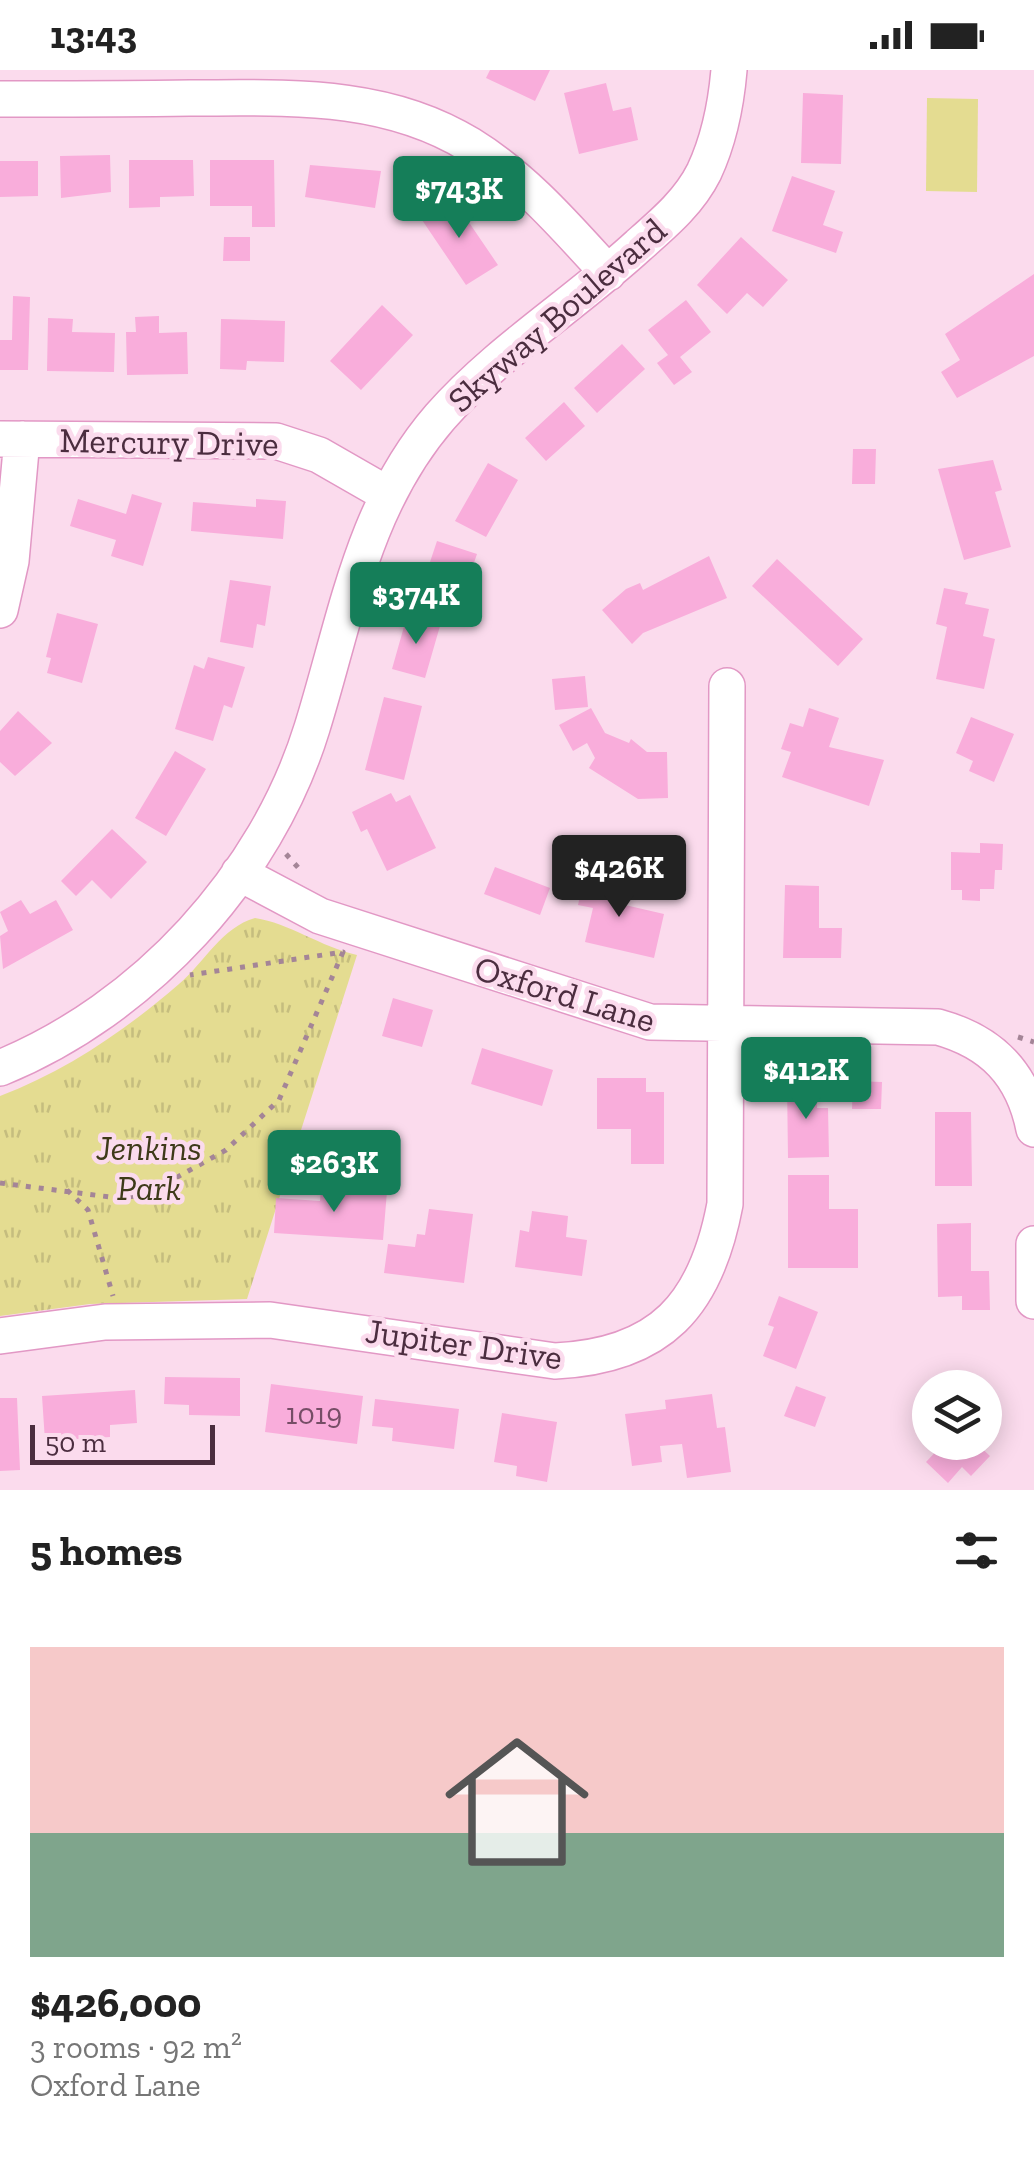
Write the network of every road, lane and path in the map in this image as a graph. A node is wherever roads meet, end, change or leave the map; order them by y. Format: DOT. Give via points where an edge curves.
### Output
graph roads {
  1 [pos="730,70"];
  2 [pos="0,99"];
  3 [pos="608,273"];
  4 [pos="11,439"];
  5 [pos="387,494"];
  6 [pos="0,610"];
  7 [pos="727,686"];
  8 [pos="286,854"];
  9 [pos="239,873"];
  10 [pos="309,880"];
  11 [pos="185,976"];
  12 [pos="729,1026"];
  13 [pos="1016,1036"];
  14 [pos="1034,1042"];
  15 [pos="0,1068"];
  16 [pos="1034,1129"];
  17 [pos="0,1183"];
  18 [pos="64,1189"];
  19 [pos="1034,1244"];
  20 [pos="1034,1301"];
  21 [pos="115,1303"];
  22 [pos="0,1336"];
  1 -- 3 [label="street, Skyway Boulevard" via="703,174 678,209"];
  2 -- 3 [label="street" via="320,98 400,114 468,143 503,167"];
  3 -- 5 [label="street, Skyway Boulevard" via="476,380 438,418"];
  4 -- 5 [label="street, Mercury Drive" via="276,440 318,454"];
  4 -- 6 [label="street" via="11,562"];
  5 -- 9 [label="street, Skyway Boulevard" via="348,595 301,761"];
  7 -- 12 [label="street, Jupiter Drive"];
  8 -- 10 [label="path"];
  9 -- 12 [label="street, Oxford Lane" via="320,916 626,1016 674,1026"];
  9 -- 15 [label="street, Skyway Boulevard" via="218,904 121,997 68,1035"];
  11 -- 18 [label="path" via="343,952 279,1100 226,1150 145,1196"];
  12 -- 16 [label="street, Oxford Lane" via="938,1026 969,1035 1013,1073"];
  12 -- 22 [label="street, Jupiter Drive" via="725,1204 706,1276 684,1308 625,1349 555,1360 351,1329 218,1318 105,1322"];
  13 -- 14 [label="path"];
  17 -- 18 [label="path"];
  18 -- 21 [label="path" via="88,1210"];
  19 -- 20 [label="street"];
}
